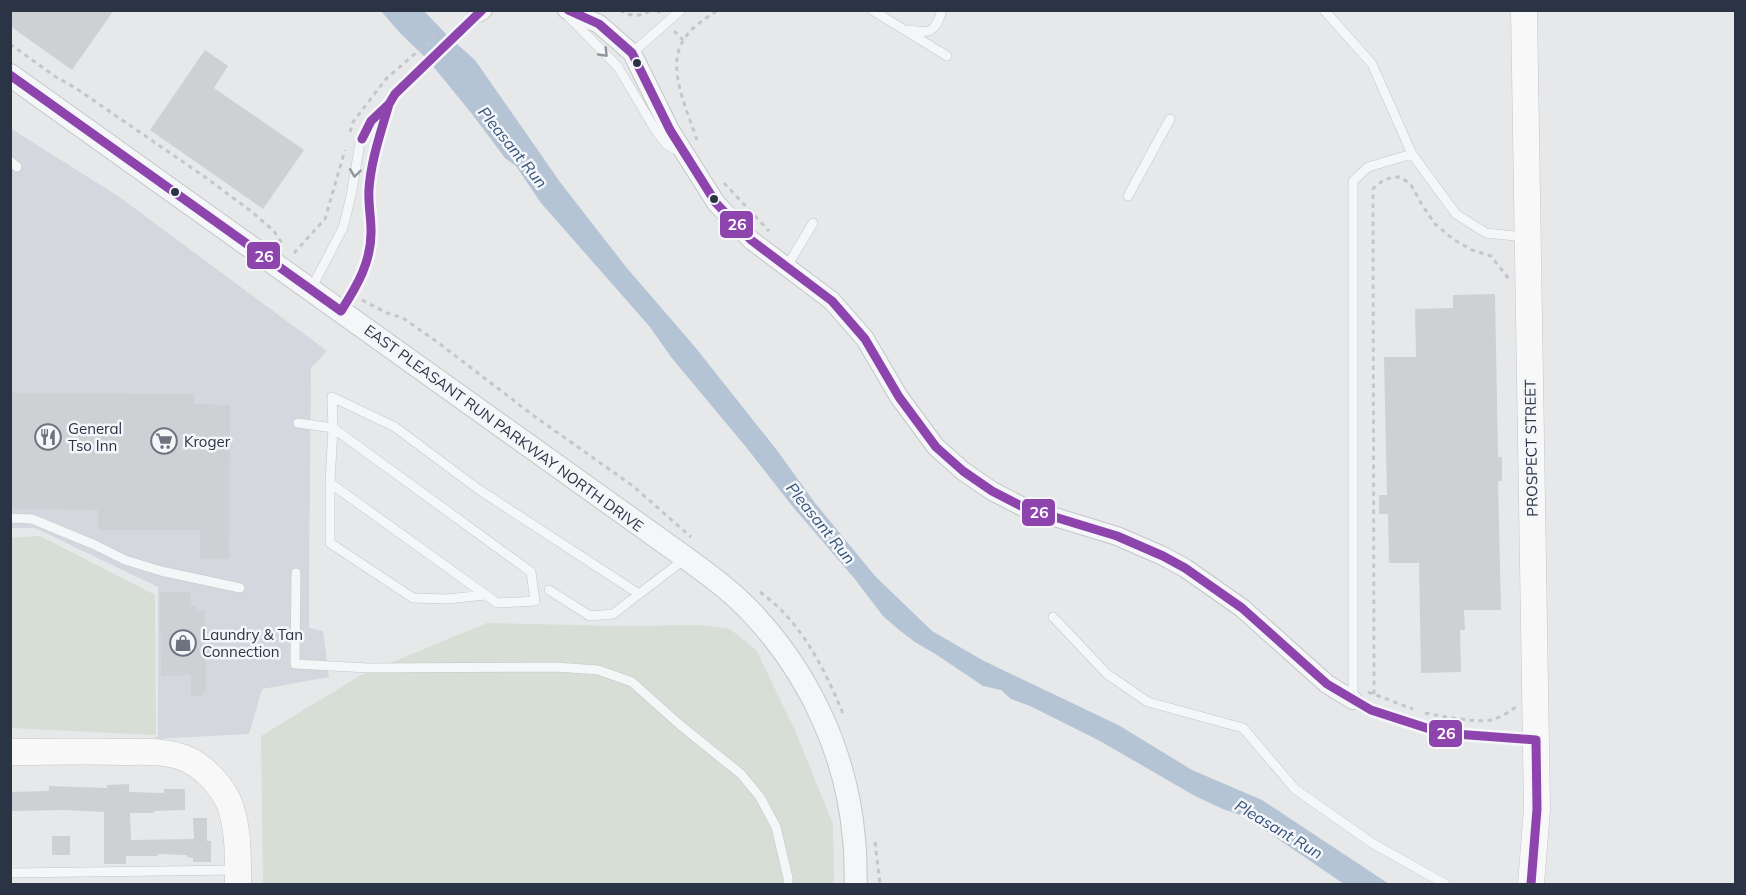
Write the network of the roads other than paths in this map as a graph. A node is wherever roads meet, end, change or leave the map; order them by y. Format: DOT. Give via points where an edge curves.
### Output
graph roads {
  1 [pos="565,10"];
  2 [pos="681,10"];
  3 [pos="872,10"];
  4 [pos="942,10"];
  5 [pos="1324,10"];
  6 [pos="1524,10"];
  7 [pos="480,12"];
  8 [pos="898,27"];
  9 [pos="632,53"];
  10 [pos="947,56"];
  11 [pos="10,75"];
  12 [pos="389,104"];
  13 [pos="1170,119"];
  14 [pos="1412,154"];
  15 [pos="687,156"];
  16 [pos="1128,196"];
  17 [pos="813,223"];
  18 [pos="1528,237"];
  19 [pos="786,268"];
  20 [pos="311,289"];
  21 [pos="341,311"];
  22 [pos="298,423"];
  23 [pos="333,428"];
  24 [pos="330,483"];
  25 [pos="10,518"];
  26 [pos="686,558"];
  27 [pos="296,573"];
  28 [pos="240,588"];
  29 [pos="549,590"];
  30 [pos="639,594"];
  31 [pos="485,595"];
  32 [pos="1053,617"];
  33 [pos="1360,696"];
  34 [pos="1536,740"];
  35 [pos="10,752"];
  36 [pos="10,873"];
  37 [pos="238,877"];
  38 [pos="788,885"];
  39 [pos="855,885"];
  40 [pos="1445,885"];
  41 [pos="1531,885"];
  1 -- 9 [label="street" via="599,24"];
  1 -- 15 [label="lane, one-way" via="618,68 666,144"];
  2 -- 9 [label="lane"];
  3 -- 8 [label="lane"];
  4 -- 8 [label="lane" via="928,32"];
  5 -- 14 [label="lane" via="1372,64"];
  6 -- 18 [label="main road, PROSPECT STREET"];
  7 -- 12 [label="lane"];
  8 -- 10 [label="lane"];
  9 -- 15 [label="street"];
  11 -- 20 [label="street, EAST PLEASANT RUN PARKWAY NORTH DRIVE"];
  12 -- 20 [label="lane, one-way" via="371,121 360,143 343,228"];
  12 -- 21 [label="lane" via="372,165 371,240 366,267"];
  13 -- 16 [label="lane"];
  14 -- 18 [label="lane" via="1456,214 1486,233"];
  14 -- 33 [label="lane" via="1368,167 1353,181"];
  15 -- 19 [label="street" via="716,203 751,240"];
  17 -- 19 [label="lane"];
  18 -- 34 [label="main road, PROSPECT STREET"];
  19 -- 33 [label="street" via="832,301 865,339 899,397 936,447 963,471 1025,508 1117,536 1185,568 1242,608 1327,684"];
  20 -- 21 [label="street, EAST PLEASANT RUN PARKWAY NORTH DRIVE"];
  21 -- 26 [label="street, EAST PLEASANT RUN PARKWAY NORTH DRIVE"];
  22 -- 23 [label="lane"];
  23 -- 24 [label="lane"];
  23 -- 30 [label="lane" via="332,397 395,427 478,489"];
  23 -- 31 [label="lane" via="531,572 535,601 497,603"];
  24 -- 31 [label="lane"];
  24 -- 31 [label="lane" via="330,543 413,598"];
  25 -- 28 [label="lane" via="32,519 125,560 161,571"];
  26 -- 30 [label="lane"];
  26 -- 39 [label="street, EAST PLEASANT RUN PARKWAY NORTH DRIVE" via="752,613 788,658 817,707 848,794"];
  27 -- 38 [label="lane" via="295,664 368,668 555,667 598,670 632,682 741,774 760,797 776,827"];
  29 -- 30 [label="lane" via="590,616 613,614"];
  32 -- 40 [label="lane" via="1107,674 1148,702 1243,728 1295,789 1372,843"];
  33 -- 34 [label="lane" via="1371,710 1442,733"];
  34 -- 41 [label="main road, PROSPECT STREET" via="1537,809"];
  35 -- 37 [label="main road" via="166,753 188,760 209,775 230,805 236,831"];
  36 -- 37 [label="lane"];
}
